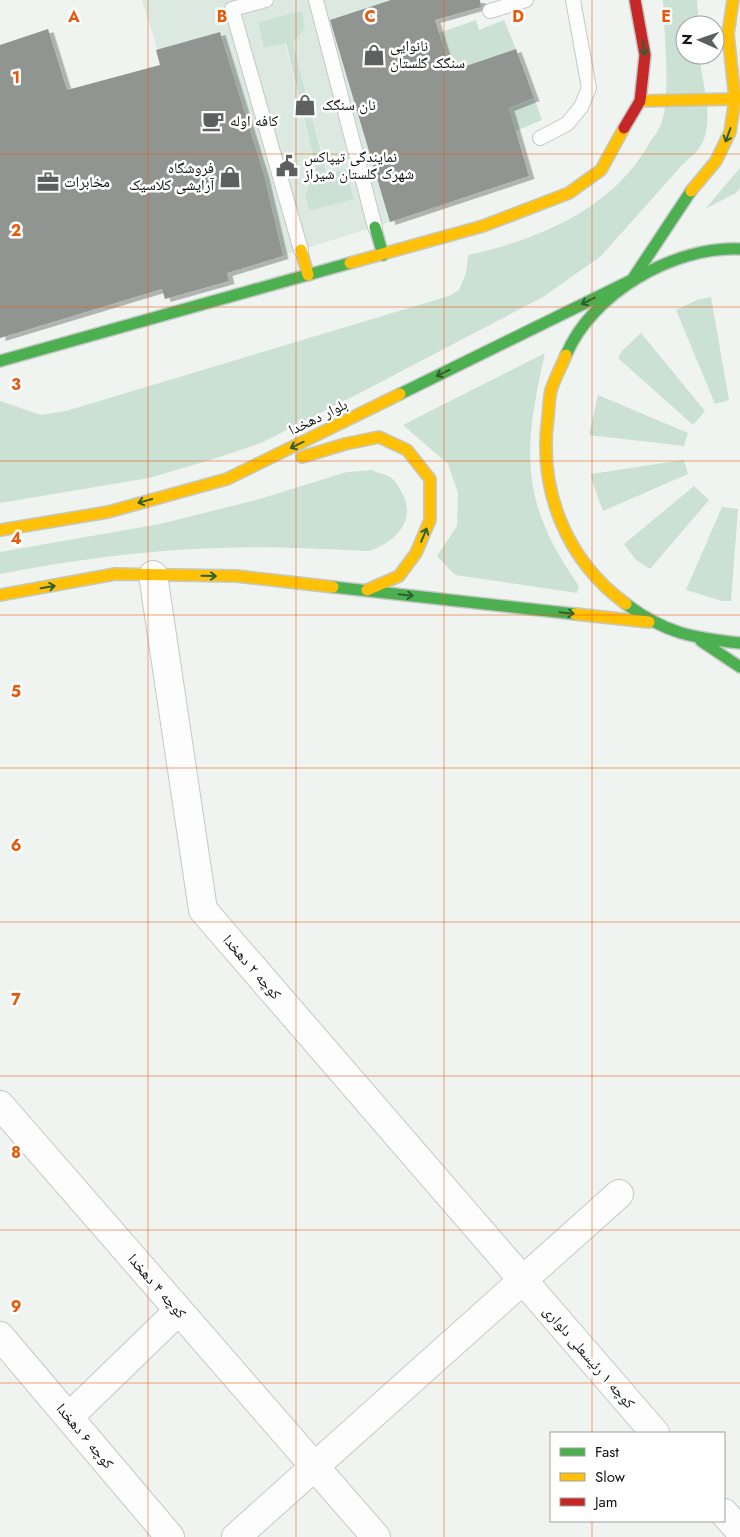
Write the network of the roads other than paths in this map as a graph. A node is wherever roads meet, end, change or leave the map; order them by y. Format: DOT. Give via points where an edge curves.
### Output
graph roads {
  1 [pos="266,0"];
  2 [pos="316,0"];
  3 [pos="526,0"];
  4 [pos="574,0"];
  5 [pos="635,0"];
  6 [pos="733,0"];
  7 [pos="490,11"];
  8 [pos="735,99"];
  9 [pos="640,101"];
  10 [pos="540,138"];
  11 [pos="375,227"];
  12 [pos="740,234"];
  13 [pos="735,248"];
  14 [pos="301,250"];
  15 [pos="383,255"];
  16 [pos="308,275"];
  17 [pos="632,280"];
  18 [pos="0,361"];
  19 [pos="227,480"];
  20 [pos="0,530"];
  21 [pos="153,575"];
  22 [pos="366,590"];
  23 [pos="0,595"];
  24 [pos="649,622"];
  25 [pos="697,639"];
  26 [pos="740,642"];
  27 [pos="740,667"];
  28 [pos="0,1105"];
  29 [pos="619,1194"];
  30 [pos="523,1280"];
  31 [pos="169,1320"];
  32 [pos="0,1336"];
  33 [pos="69,1417"];
  34 [pos="654,1432"];
  35 [pos="315,1467"];
  36 [pos="725,1513"];
  37 [pos="740,1531"];
  38 [pos="170,1537"];
  39 [pos="236,1537"];
  40 [pos="376,1537"];
  1 -- 14 [label="lane" via="232,10"];
  2 -- 11 [label="lane"];
  3 -- 7 [label="lane"];
  4 -- 10 [label="lane" via="589,88 581,107 567,124"];
  5 -- 9 [label="main road, one-way" via="645,55"];
  6 -- 8 [label="main road" via="728,34"];
  8 -- 9 [label="main road"];
  8 -- 17 [label="main road, one-way" via="730,132 716,162 683,201"];
  9 -- 15 [label="main road" via="601,170 568,193 483,226"];
  11 -- 15 [label="main road"];
  12 -- 13 [label="main road"];
  13 -- 17 [label="main road" via="686,254"];
  14 -- 16 [label="main road"];
  15 -- 16 [label="main road"];
  16 -- 18 [label="main road"];
  17 -- 19 [label="main road, بلوار دهخدا, one-way"];
  17 -- 24 [label="main road" via="593,313 564,356 547,404 543,456 552,506 574,553 607,592"];
  19 -- 20 [label="main road, بلوار دهخدا, one-way" via="108,512"];
  22 -- 19 [label="main road, one-way" via="399,576 416,553 430,520 430,479 407,450 379,437 345,444"];
  21 -- 22 [label="main road, one-way" via="236,576"];
  23 -- 21 [label="main road, one-way" via="115,574"];
  21 -- 30 [label="street, کوچه ۲ دهخدا" via="203,910"];
  22 -- 24 [label="main road, one-way"];
  24 -- 25 [label="main road"];
  25 -- 26 [label="main road"];
  25 -- 27 [label="main road"];
  28 -- 35 [label="street, کوچه ۴ دهخدا"];
  29 -- 30 [label="street"];
  30 -- 34 [label="street, کوچه ۱ رئیسعلی دلواری"];
  30 -- 35 [label="street"];
  31 -- 33 [label="street"];
  32 -- 33 [label="street, کوچه ۶ دهخدا"];
  33 -- 38 [label="street, کوچه ۶ دهخدا"];
  35 -- 39 [label="street"];
  35 -- 40 [label="street, کوچه ۴ دهخدا"];
  36 -- 37 [label="street"];
}
